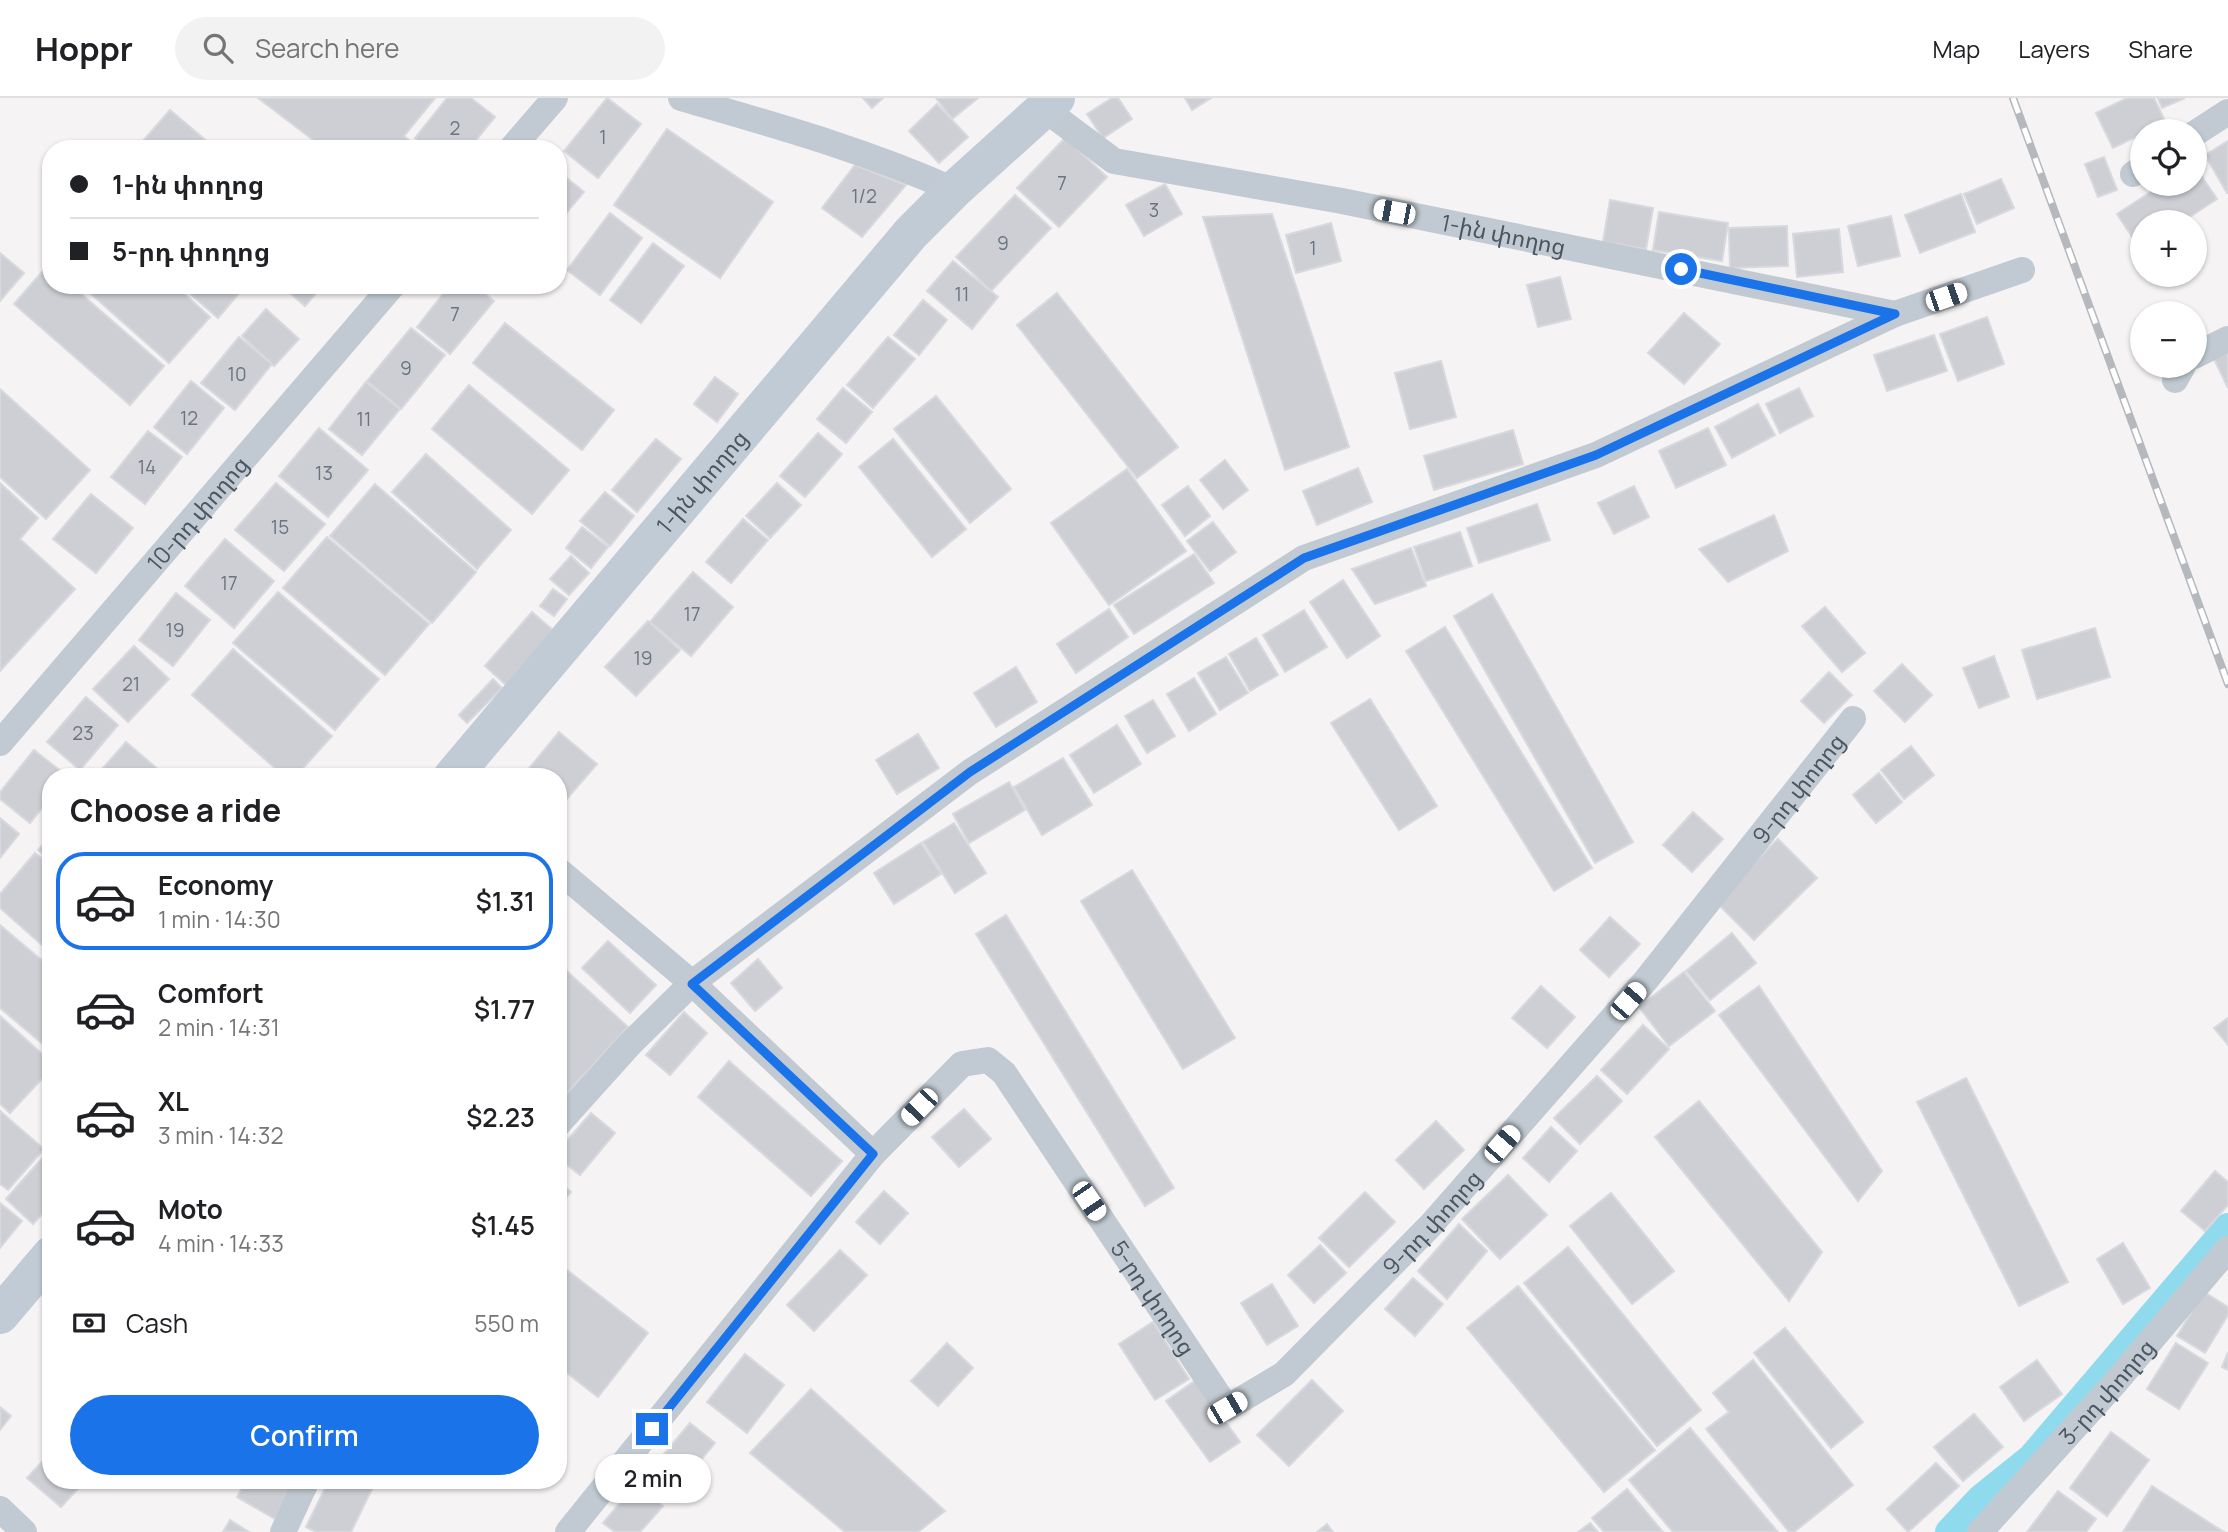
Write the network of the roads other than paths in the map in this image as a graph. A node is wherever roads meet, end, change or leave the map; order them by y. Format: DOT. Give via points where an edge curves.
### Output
graph roads {
  1 [pos="555,98"];
  2 [pos="681,98"];
  3 [pos="1050,103"];
  4 [pos="2228,112"];
  5 [pos="2207,126"];
  6 [pos="519,140"];
  7 [pos="954,190"];
  8 [pos="2022,270"];
  9 [pos="385,294"];
  10 [pos="1895,314"];
  11 [pos="2228,339"];
  12 [pos="2207,350"];
  13 [pos="1853,719"];
  14 [pos="0,743"];
  15 [pos="461,768"];
  16 [pos="567,878"];
  17 [pos="692,984"];
  18 [pos="567,1114"];
  19 [pos="873,1154"];
  20 [pos="2228,1249"];
  21 [pos="42,1266"];
  22 [pos="0,1315"];
  23 [pos="1227,1408"];
  24 [pos="303,1489"];
  25 [pos="0,1509"];
  26 [pos="23,1532"];
  27 [pos="283,1532"];
  28 [pos="568,1532"];
  29 [pos="1980,1532"];
  1 -- 6 [label="street"];
  2 -- 7 [label="street" via="897,164"];
  3 -- 7 [label="main road, 1-ին փողոց"];
  3 -- 10 [label="street, 1-ին փողոց" via="1114,161 1342,201"];
  4 -- 5 [label="street"];
  7 -- 15 [label="main road, 1-ին փողոց" via="911,233"];
  8 -- 10 [label="street"];
  9 -- 14 [label="street, 10-րդ փողոց"];
  10 -- 17 [label="street" via="1596,455 1304,558 970,772"];
  11 -- 12 [label="street"];
  13 -- 23 [label="street, 9-րդ փողոց" via="1646,980 1430,1226 1284,1374"];
  16 -- 17 [label="street"];
  17 -- 18 [label="street"];
  17 -- 19 [label="street"];
  19 -- 23 [label="street, 5-րդ փողոց" via="962,1065 988,1060 1004,1073"];
  19 -- 28 [label="street, 5-րդ փողոց"];
  20 -- 29 [label="street, 3-րդ փողոց"];
  21 -- 22 [label="main road"];
  24 -- 27 [label="street"];
  25 -- 26 [label="street"];
}
